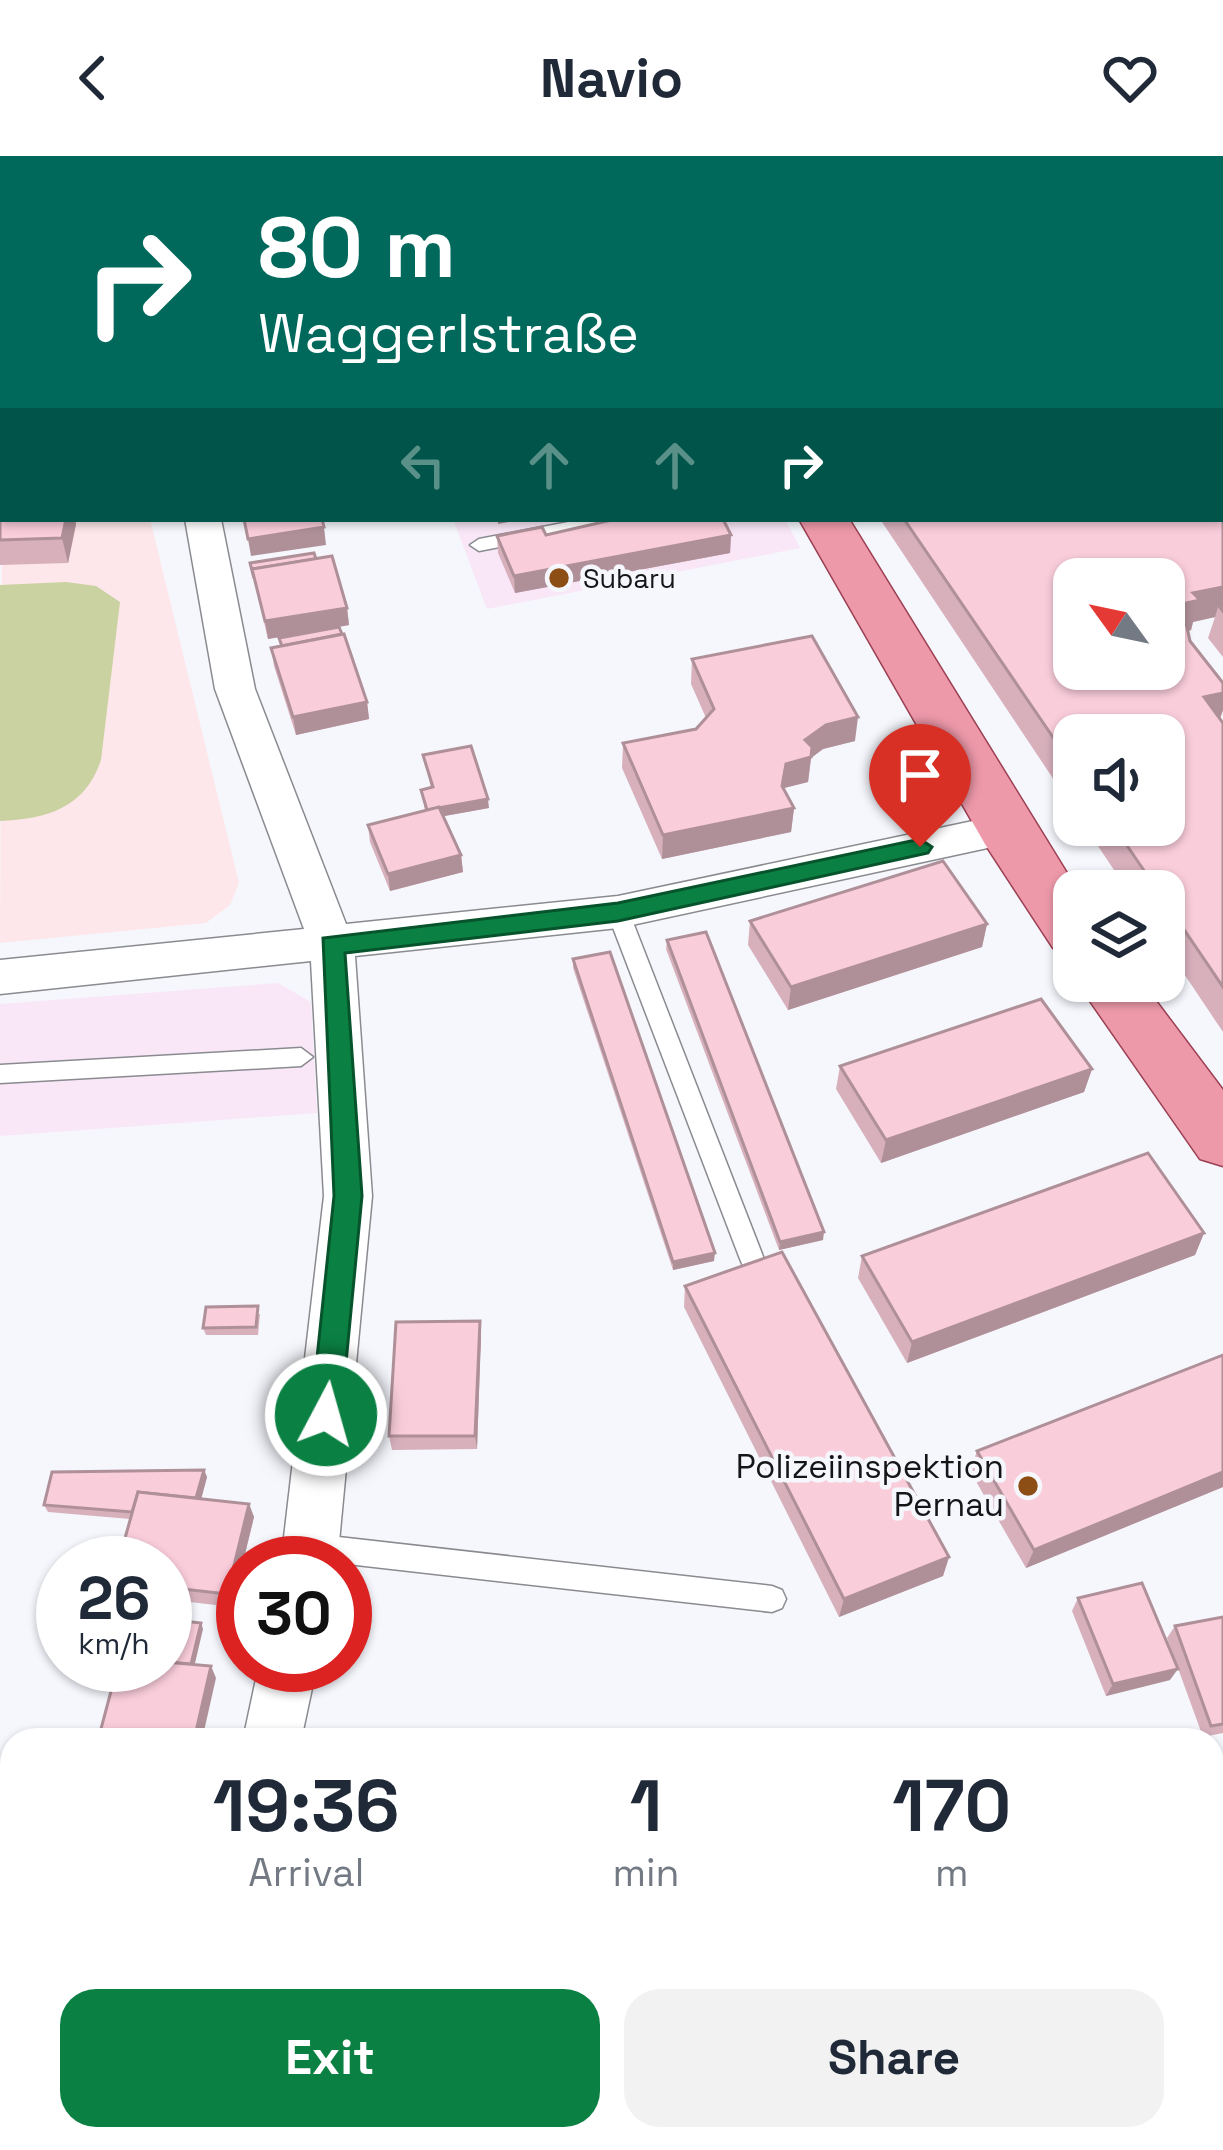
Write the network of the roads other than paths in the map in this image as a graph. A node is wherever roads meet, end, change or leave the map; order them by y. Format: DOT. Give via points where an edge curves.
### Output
graph roads {
  1 [pos="204,522"];
  2 [pos="598,522"];
  3 [pos="826,522"];
  4 [pos="479,545"];
  5 [pos="1006,829"];
  6 [pos="1053,900"];
  7 [pos="618,912"];
  8 [pos="332,945"];
  9 [pos="0,977"];
  10 [pos="1122,1002"];
  11 [pos="301,1057"];
  12 [pos="0,1074"];
  13 [pos="1223,1140"];
  14 [pos="752,1259"];
  15 [pos="312,1536"];
  16 [pos="372,1561"];
  17 [pos="772,1599"];
  18 [pos="282,1692"];
  19 [pos="275,1728"];
  1 -- 8 [label="street" via="235,689"];
  2 -- 4 [label="lane"];
  3 -- 5 [label="main road"];
  5 -- 6 [label="main road"];
  5 -- 7 [label="street"];
  7 -- 8 [label="street"];
  7 -- 14 [label="lane"];
  8 -- 9 [label="street"];
  8 -- 15 [label="street" via="348,1196"];
  10 -- 13 [label="main road"];
  11 -- 12 [label="lane"];
  16 -- 17 [label="lane"];
  18 -- 19 [label="street"];
}
